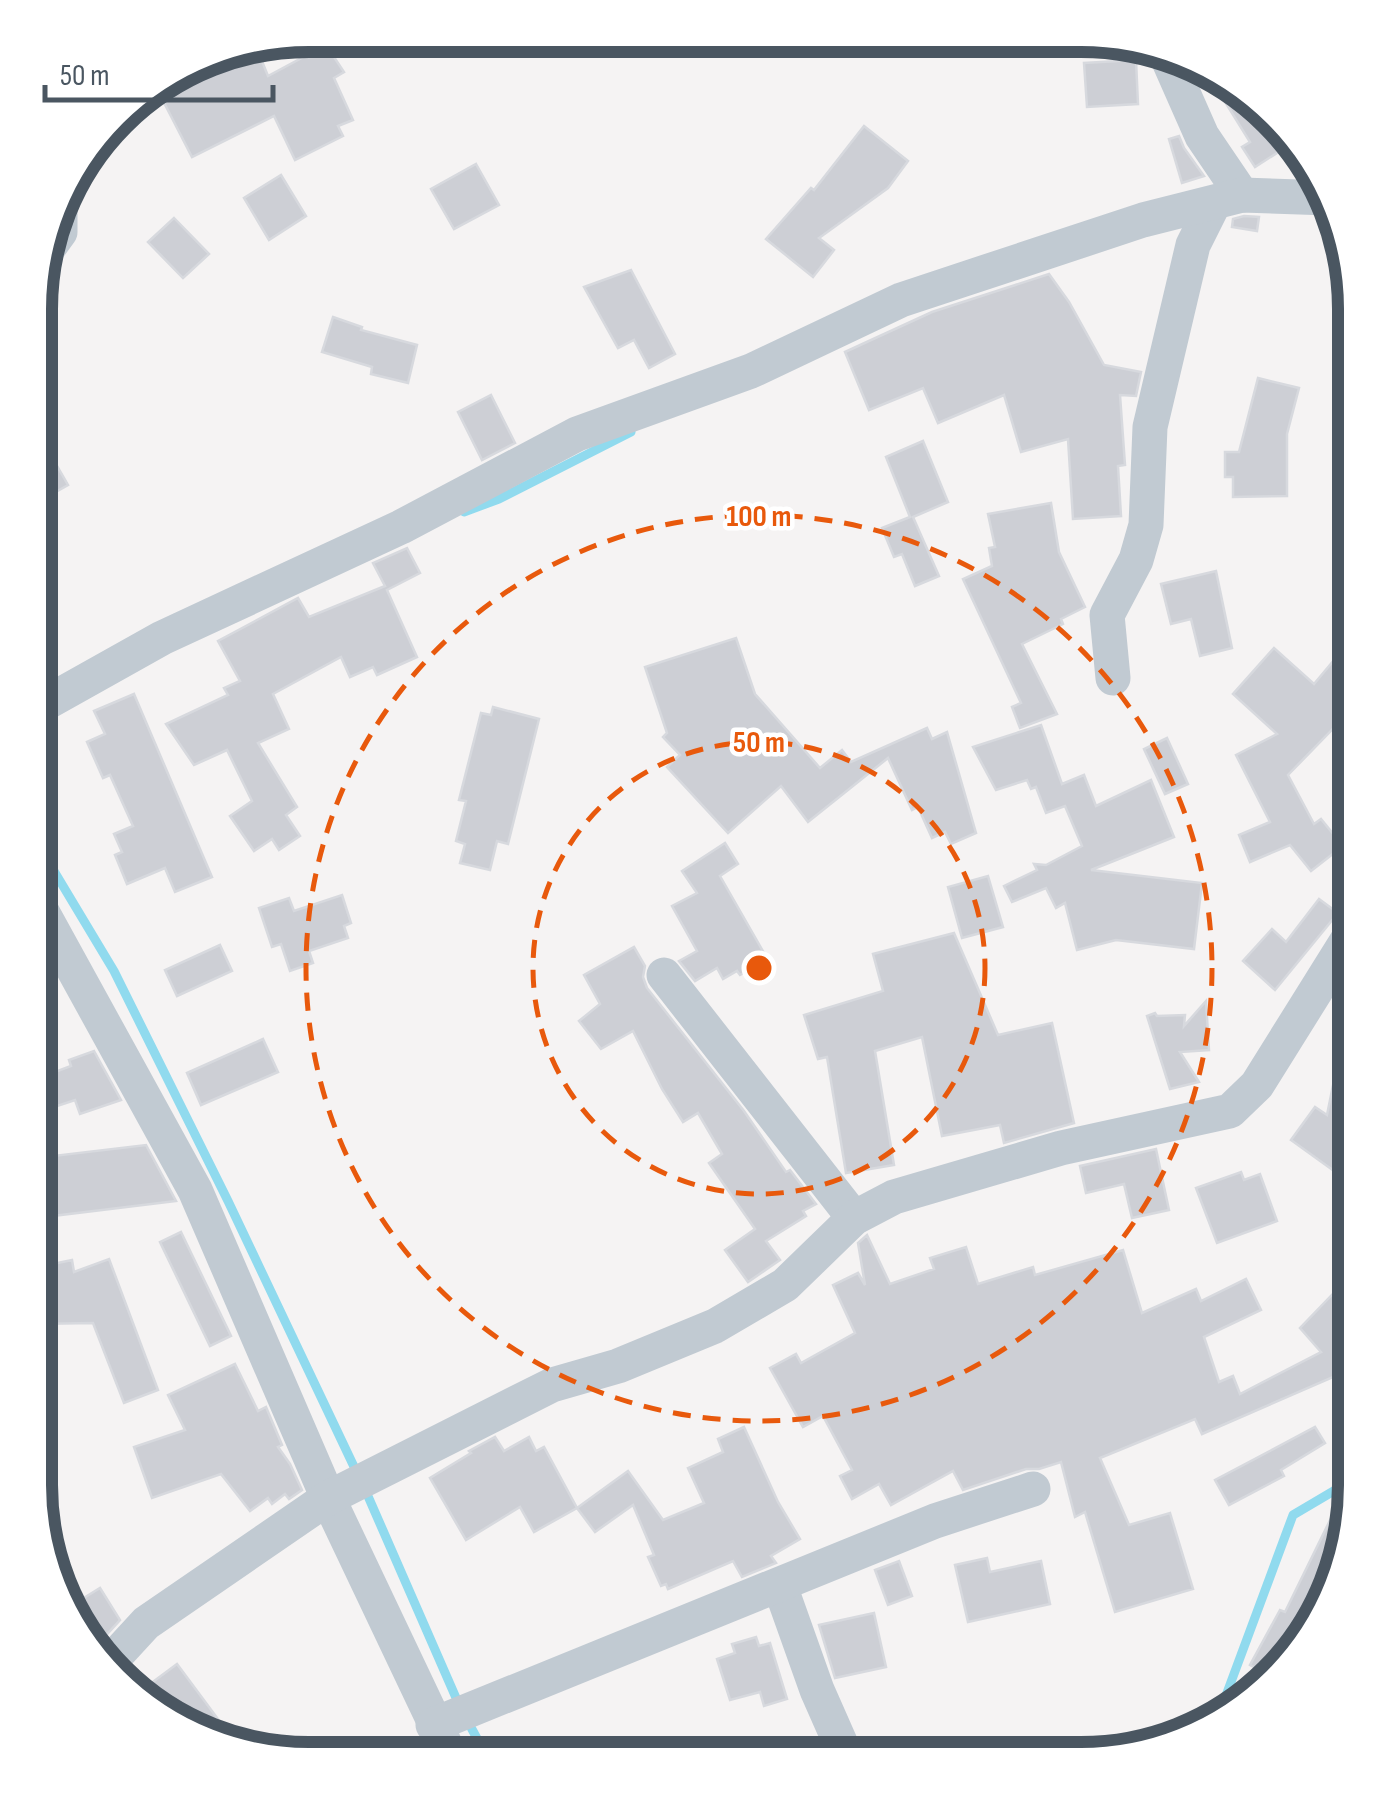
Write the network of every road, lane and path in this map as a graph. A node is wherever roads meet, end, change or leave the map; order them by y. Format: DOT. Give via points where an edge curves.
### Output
graph roads {
  1 [pos="1173,70"];
  2 [pos="1312,198"];
  3 [pos="1228,199"];
  4 [pos="1112,678"];
  5 [pos="52,699"];
  6 [pos="52,930"];
  7 [pos="1337,956"];
  8 [pos="664,975"];
  9 [pos="854,1218"];
  10 [pos="1033,1489"];
  11 [pos="328,1498"];
  12 [pos="780,1586"];
  13 [pos="117,1654"];
  14 [pos="433,1725"];
  15 [pos="442,1741"];
  16 [pos="840,1741"];
  1 -- 3 [label="street"];
  2 -- 3 [label="street"];
  3 -- 4 [label="street" via="1193,246 1150,427 1146,525 1107,616"];
  3 -- 5 [label="street" via="1143,220 902,300 751,370 577,434"];
  6 -- 11 [label="street" via="195,1190"];
  7 -- 9 [label="street" via="1257,1086 1230,1110 1060,1148 894,1197"];
  8 -- 9 [label="street"];
  9 -- 11 [label="street" via="786,1285 715,1326 552,1386"];
  10 -- 12 [label="street" via="935,1520"];
  11 -- 13 [label="street" via="146,1623"];
  11 -- 14 [label="street"];
  12 -- 14 [label="street"];
  12 -- 16 [label="street"];
  14 -- 15 [label="street"];
}
